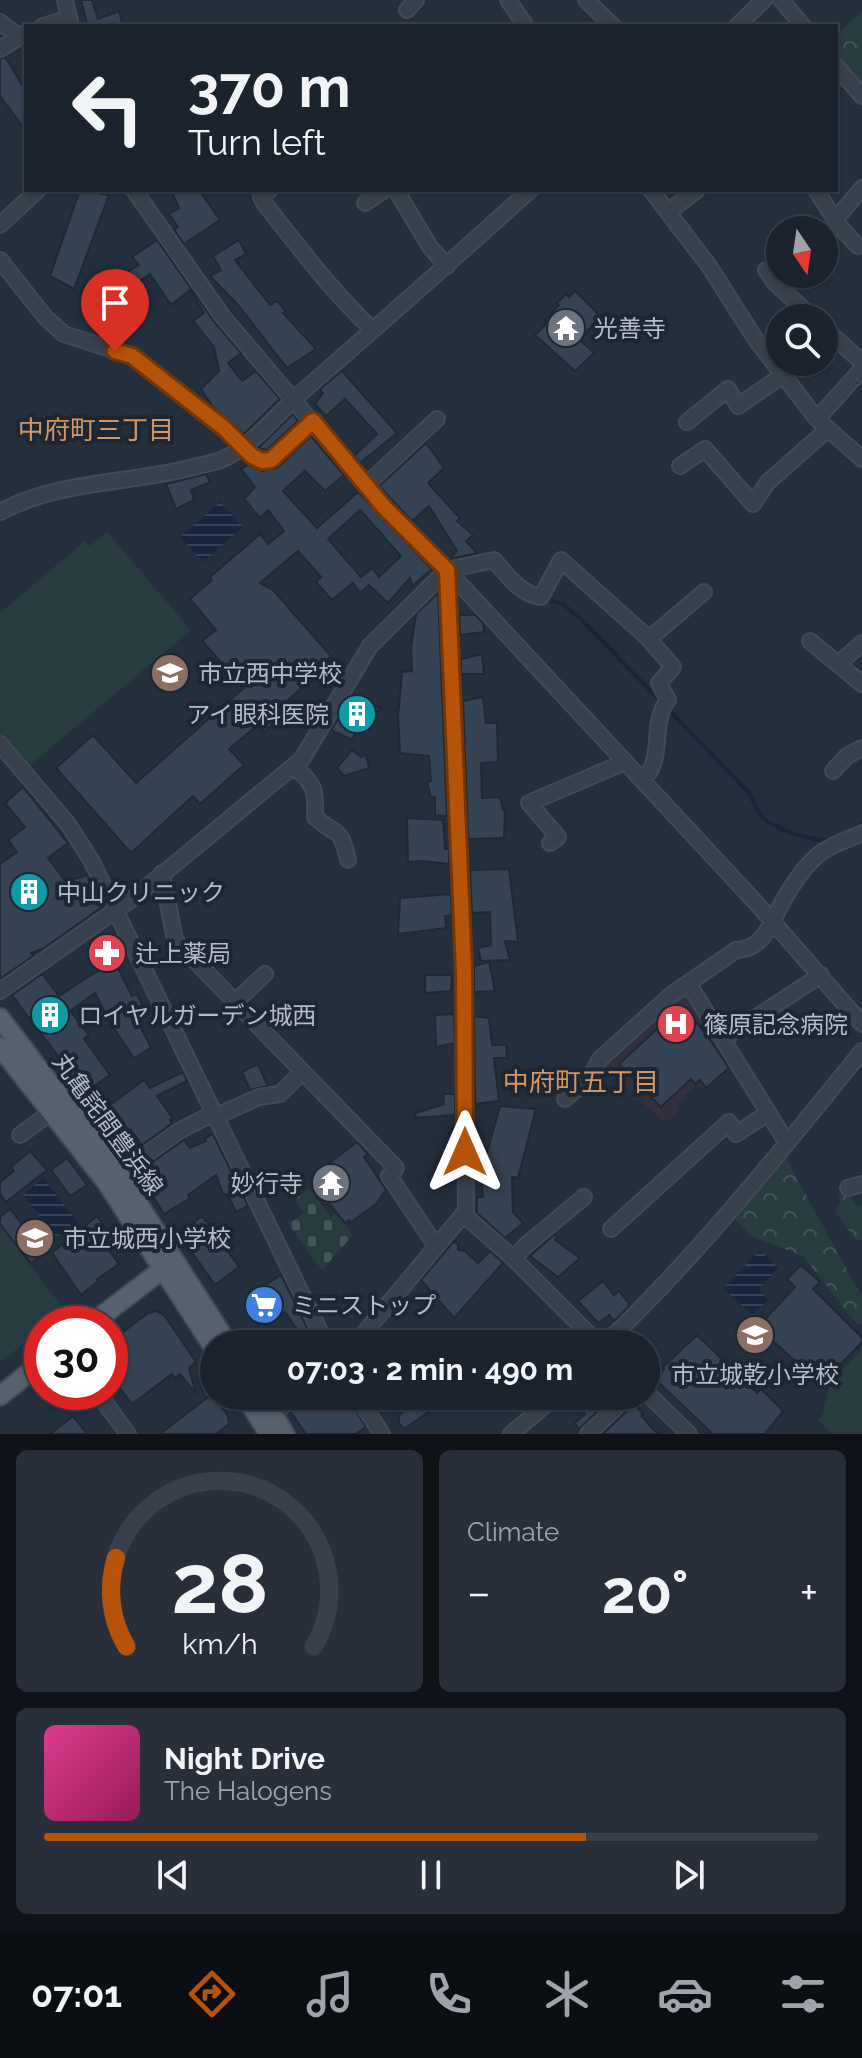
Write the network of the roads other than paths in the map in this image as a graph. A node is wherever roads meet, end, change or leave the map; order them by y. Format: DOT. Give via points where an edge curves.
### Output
graph roads {
  1 [pos="65,0"];
  2 [pos="508,0"];
  3 [pos="586,0"];
  4 [pos="764,0"];
  5 [pos="781,0"];
  6 [pos="0,22"];
  7 [pos="70,22"];
  8 [pos="525,24"];
  9 [pos="611,24"];
  10 [pos="739,24"];
  11 [pos="801,24"];
  12 [pos="22,34"];
  13 [pos="0,49"];
  14 [pos="838,72"];
  15 [pos="862,96"];
  16 [pos="862,188"];
  17 [pos="36,192"];
  18 [pos="135,192"];
  19 [pos="267,192"];
  20 [pos="381,192"];
  21 [pos="397,192"];
  22 [pos="528,192"];
  23 [pos="653,192"];
  24 [pos="694,192"];
  25 [pos="817,192"];
  26 [pos="365,203"];
  27 [pos="668,212"];
  28 [pos="832,216"];
  29 [pos="838,216"];
  30 [pos="838,223"];
  31 [pos="0,225"];
  32 [pos="858,246"];
  33 [pos="0,260"];
  34 [pos="447,266"];
  35 [pos="780,288"];
  36 [pos="798,304"];
  37 [pos="373,330"];
  38 [pos="838,341"];
  39 [pos="766,353"];
  40 [pos="862,362"];
  41 [pos="862,369"];
  42 [pos="782,376"];
  43 [pos="784,376"];
  44 [pos="294,399"];
  45 [pos="437,419"];
  46 [pos="313,421"];
  47 [pos="687,422"];
  48 [pos="822,424"];
  49 [pos="243,446"];
  50 [pos="862,459"];
  51 [pos="680,466"];
  52 [pos="366,485"];
  53 [pos="0,512"];
  54 [pos="447,570"];
  55 [pos="704,592"];
  56 [pos="649,639"];
  57 [pos="810,641"];
  58 [pos="862,643"];
  59 [pos="838,664"];
  60 [pos="862,684"];
  61 [pos="1,746"];
  62 [pos="862,748"];
  63 [pos="625,762"];
  64 [pos="293,767"];
  65 [pos="833,771"];
  66 [pos="642,780"];
  67 [pos="862,833"];
  68 [pos="550,843"];
  69 [pos="348,860"];
  70 [pos="162,873"];
  71 [pos="116,909"];
  72 [pos="774,923"];
  73 [pos="265,974"];
  74 [pos="821,975"];
  75 [pos="688,983"];
  76 [pos="0,991"];
  77 [pos="235,1002"];
  78 [pos="0,1018"];
  79 [pos="862,1024"];
  80 [pos="723,1039"];
  81 [pos="0,1047"];
  82 [pos="862,1051"];
  83 [pos="302,1072"];
  84 [pos="565,1099"];
  85 [pos="57,1107"];
  86 [pos="214,1113"];
  87 [pos="768,1113"];
  88 [pos="20,1135"];
  89 [pos="787,1143"];
  90 [pos="113,1178"];
  91 [pos="584,1197"];
  92 [pos="463,1214"];
  93 [pos="611,1229"];
  94 [pos="436,1246"];
  95 [pos="514,1259"];
  96 [pos="169,1265"];
  97 [pos="115,1306"];
  98 [pos="204,1330"];
  99 [pos="218,1330"];
  100 [pos="319,1330"];
  101 [pos="367,1330"];
  102 [pos="585,1330"];
  103 [pos="619,1330"];
  104 [pos="24,1377"];
  105 [pos="0,1396"];
  106 [pos="660,1406"];
  107 [pos="110,1410"];
  108 [pos="366,1410"];
  109 [pos="539,1410"];
  110 [pos="613,1410"];
  111 [pos="268,1424"];
  112 [pos="128,1434"];
  113 [pos="285,1434"];
  114 [pos="382,1434"];
  115 [pos="511,1434"];
  116 [pos="588,1434"];
  117 [pos="689,1434"];
  1 -- 7 [label="street"];
  2 -- 8 [label="street"];
  3 -- 9 [label="street"];
  4 -- 10 [label="street"];
  5 -- 11 [label="street"];
  6 -- 12 [label="street"];
  12 -- 13 [label="street"];
  14 -- 15 [label="street"];
  16 -- 29 [label="street"];
  17 -- 31 [label="street"];
  18 -- 44 [label="street" via="223,317"];
  19 -- 37 [label="street" via="261,197 264,203 321,276"];
  20 -- 26 [label="street"];
  21 -- 34 [label="street"];
  22 -- 34 [label="street"];
  23 -- 27 [label="street"];
  24 -- 27 [label="street"];
  25 -- 28 [label="street"];
  27 -- 39 [label="street"];
  30 -- 32 [label="street"];
  33 -- 49 [label="street" via="64,334 132,356"];
  34 -- 37 [label="street"];
  35 -- 36 [label="street"];
  37 -- 44 [label="street"];
  38 -- 40 [label="street"];
  41 -- 48 [label="street"];
  42 -- 47 [label="street" via="738,406 728,389"];
  43 -- 48 [label="street"];
  44 -- 46 [label="street"];
  44 -- 49 [label="street"];
  45 -- 52 [label="street"];
  46 -- 49 [label="street" via="271,460 262,461"];
  46 -- 52 [label="street"];
  48 -- 50 [label="street"];
  48 -- 51 [label="street" via="753,504 705,449"];
  49 -- 53 [label="street" via="224,459 160,476 39,494"];
  52 -- 54 [label="street"];
  54 -- 56 [label="street" via="494,560 517,586 541,597 561,560"];
  54 -- 63 [label="street"];
  54 -- 64 [label="street" via="370,646"];
  54 -- 92 [label="street" via="464,971"];
  55 -- 56 [label="street"];
  56 -- 66 [label="street" via="673,667 659,683 665,704 658,714 654,765"];
  57 -- 59 [label="street"];
  58 -- 59 [label="street"];
  59 -- 60 [label="street"];
  61 -- 71 [label="street" via="68,824"];
  62 -- 65 [label="street"];
  63 -- 66 [label="street"];
  63 -- 68 [label="street" via="529,803 558,837"];
  64 -- 69 [label="street" via="309,778 316,796 315,817 338,831"];
  64 -- 70 [label="street"];
  66 -- 72 [label="street"];
  67 -- 72 [label="street" via="820,853 796,882"];
  70 -- 71 [label="street"];
  70 -- 77 [label="street" via="175,940"];
  71 -- 76 [label="street"];
  71 -- 86 [label="street"];
  72 -- 74 [label="street"];
  72 -- 75 [label="street" via="756,945 736,950"];
  73 -- 77 [label="street"];
  74 -- 79 [label="street"];
  74 -- 80 [label="street"];
  75 -- 80 [label="street"];
  75 -- 84 [label="street" via="600,1059 590,1077"];
  77 -- 83 [label="street"];
  78 -- 85 [label="main road, 丸亀詫間豊浜線"];
  80 -- 87 [label="street"];
  81 -- 85 [label="main road"];
  82 -- 89 [label="street"];
  83 -- 86 [label="street" via="280,1094"];
  83 -- 94 [label="street" via="396,1168 389,1176"];
  85 -- 88 [label="street"];
  85 -- 90 [label="main road"];
  86 -- 90 [label="street"];
  86 -- 100 [label="street"];
  87 -- 89 [label="street"];
  87 -- 93 [label="street" via="736,1134 729,1122"];
  89 -- 103 [label="street" via="660,1291"];
  90 -- 96 [label="main road"];
  91 -- 95 [label="street"];
  92 -- 94 [label="street"];
  92 -- 95 [label="street"];
  94 -- 101 [label="street"];
  95 -- 102 [label="street"];
  96 -- 97 [label="main road"];
  96 -- 98 [label="main road"];
  96 -- 99 [label="main road"];
  104 -- 105 [label="main road"];
  106 -- 117 [label="street"];
  107 -- 112 [label="street"];
  108 -- 114 [label="street"];
  109 -- 115 [label="street"];
  110 -- 116 [label="street"];
  111 -- 113 [label="main road"];
}
